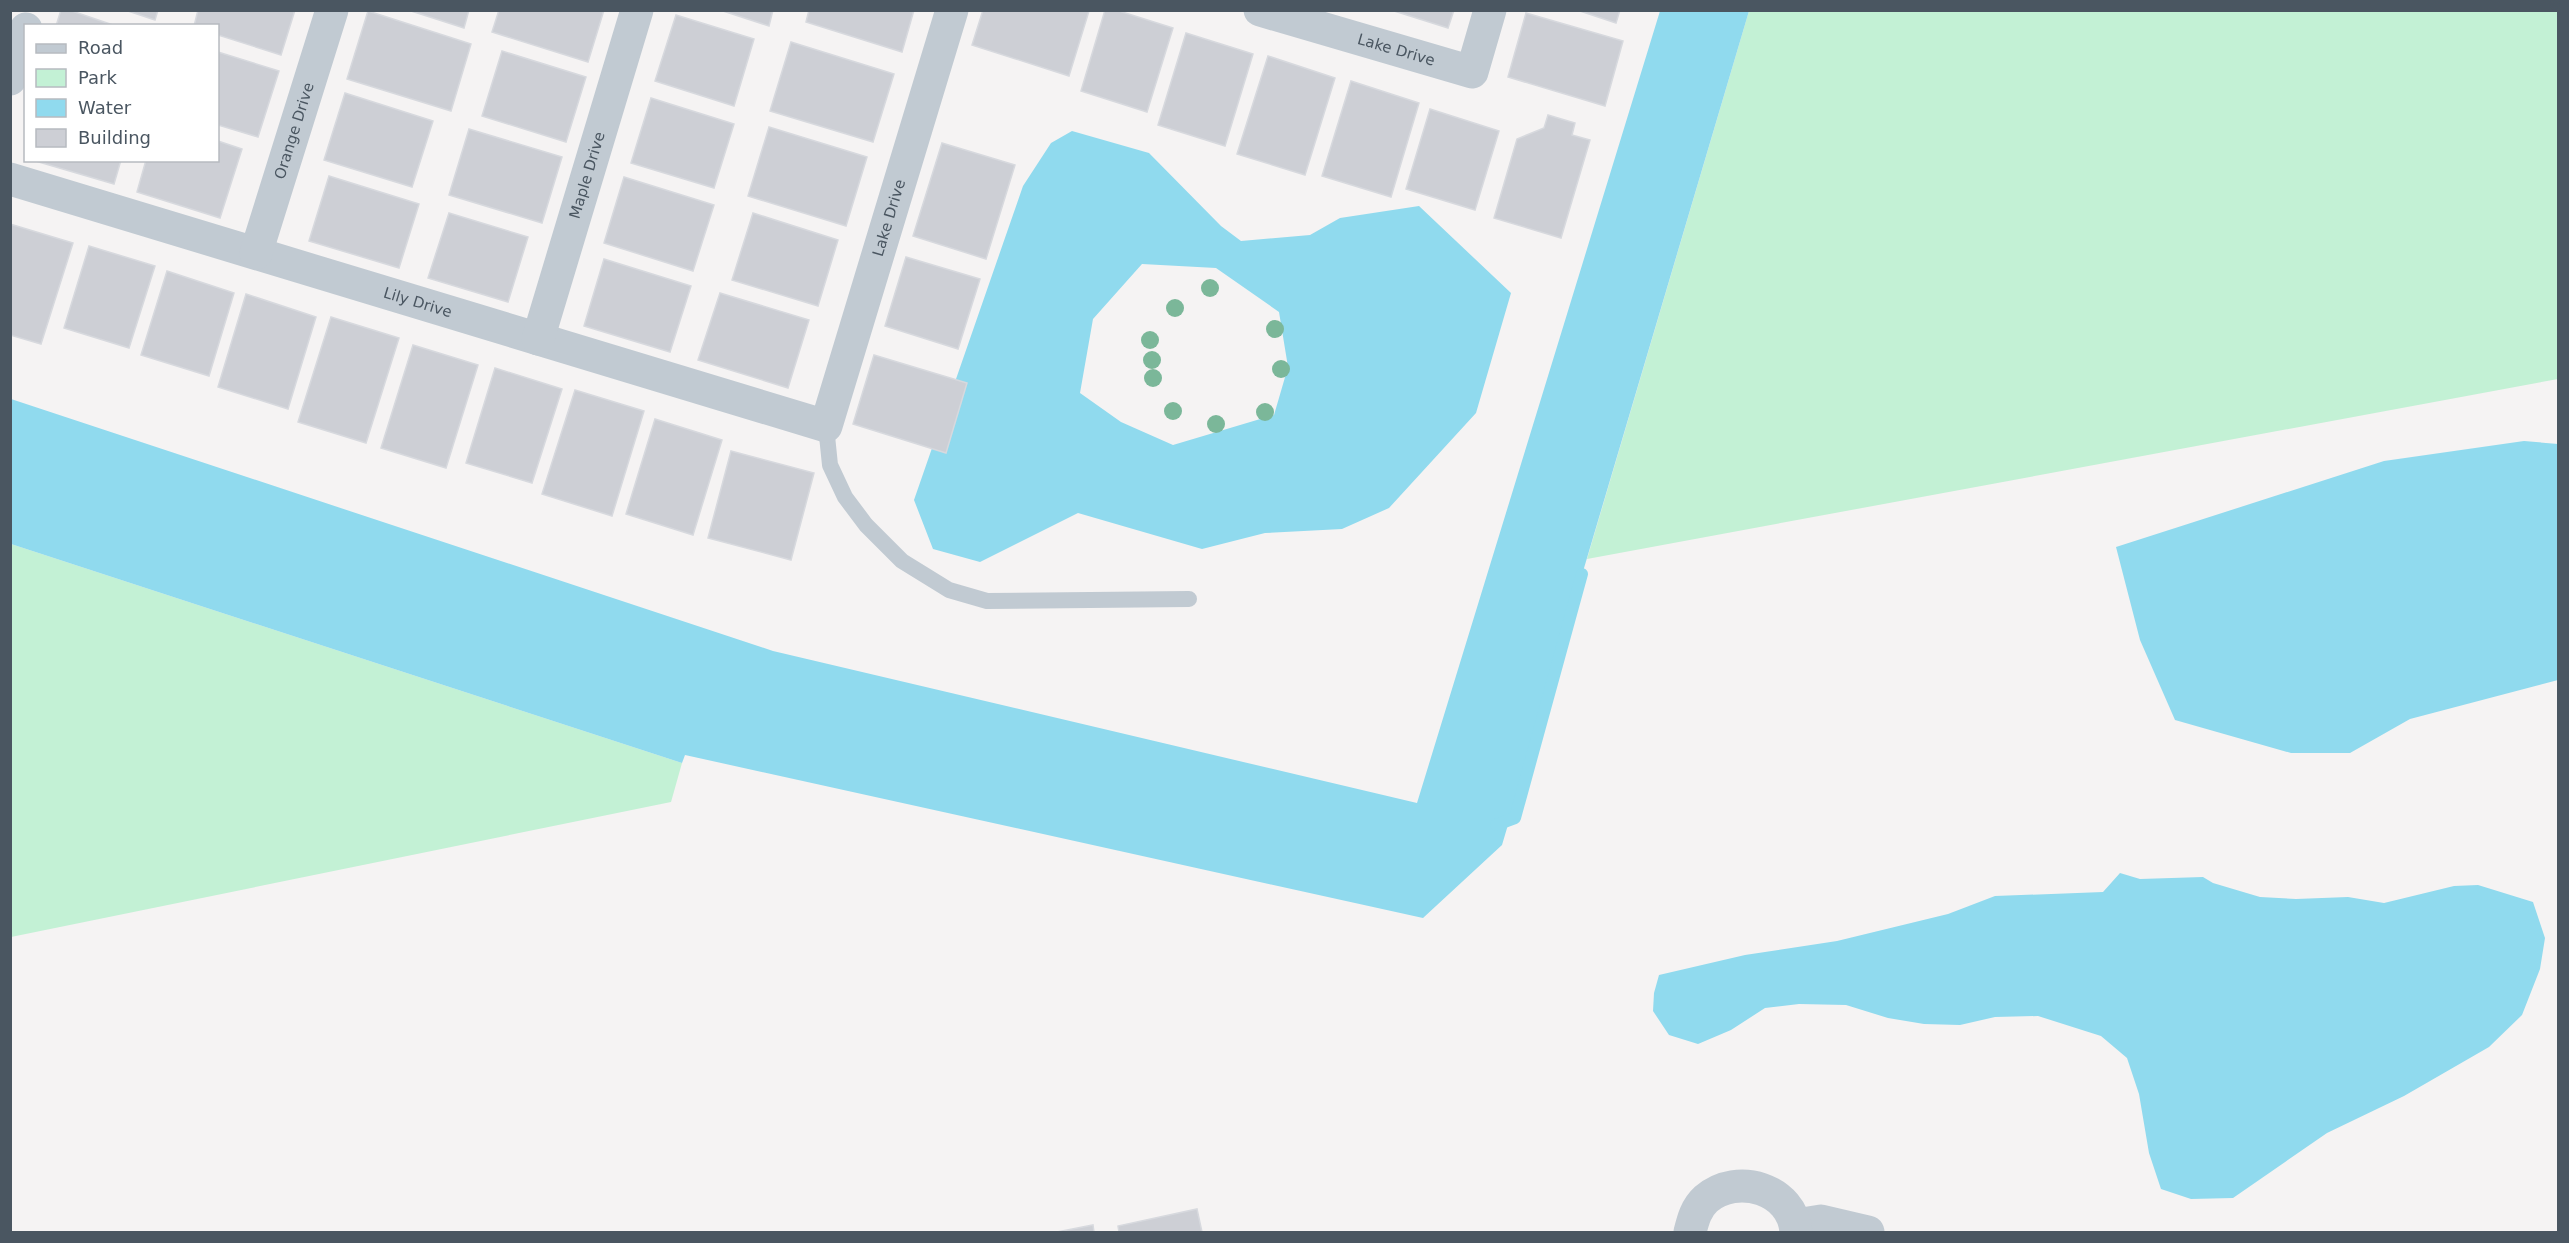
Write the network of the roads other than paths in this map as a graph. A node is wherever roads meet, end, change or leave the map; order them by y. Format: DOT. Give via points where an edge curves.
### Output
graph roads {
  1 [pos="332,10"];
  2 [pos="637,10"];
  3 [pos="952,10"];
  4 [pos="1260,10"];
  5 [pos="1490,10"];
  6 [pos="24,34"];
  7 [pos="10,79"];
  8 [pos="10,179"];
  9 [pos="256,253"];
  10 [pos="538,339"];
  11 [pos="826,426"];
  12 [pos="1189,599"];
  13 [pos="1796,1229"];
  14 [pos="1690,1233"];
  15 [pos="1868,1233"];
  1 -- 9 [label="street, Orange Drive"];
  2 -- 10 [label="street, Maple Drive"];
  3 -- 11 [label="street, Lake Drive"];
  4 -- 5 [label="street, Lake Drive" via="1472,72"];
  6 -- 7 [label="street"];
  8 -- 9 [label="street, Lily Drive"];
  9 -- 10 [label="street, Lily Drive"];
  10 -- 11 [label="street, Lily Drive"];
  11 -- 12 [label="lane" via="831,465 845,497 866,525 902,561 949,590 987,601"];
  13 -- 14 [label="street" via="1787,1208 1774,1195 1758,1186 1739,1185 1721,1189 1705,1200 1694,1215"];
  13 -- 15 [label="street" via="1821,1221"];
}
